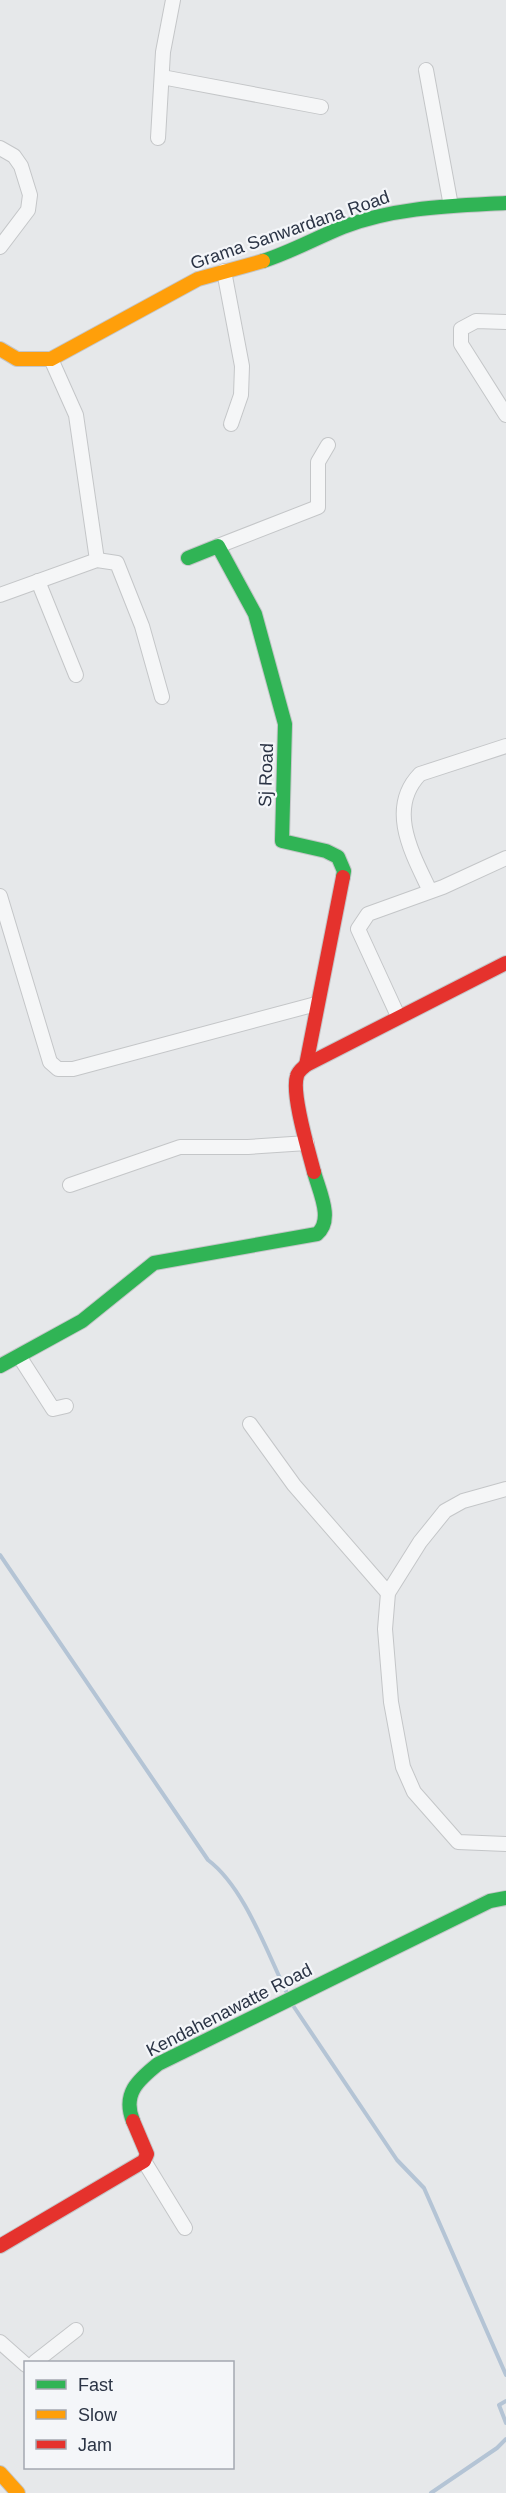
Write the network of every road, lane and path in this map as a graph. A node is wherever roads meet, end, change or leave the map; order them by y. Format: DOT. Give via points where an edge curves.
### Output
graph roads {
  1 [pos="173,0"];
  2 [pos="426,70"];
  3 [pos="162,77"];
  4 [pos="321,107"];
  5 [pos="158,138"];
  6 [pos="0,148"];
  7 [pos="506,203"];
  8 [pos="451,206"];
  9 [pos="0,247"];
  10 [pos="224,271"];
  11 [pos="506,322"];
  12 [pos="0,349"];
  13 [pos="51,359"];
  14 [pos="506,415"];
  15 [pos="231,424"];
  16 [pos="328,445"];
  17 [pos="218,546"];
  18 [pos="188,558"];
  19 [pos="97,560"];
  20 [pos="38,581"];
  21 [pos="0,595"];
  22 [pos="76,675"];
  23 [pos="162,697"];
  24 [pos="506,746"];
  25 [pos="506,858"];
  26 [pos="430,891"];
  27 [pos="0,896"];
  28 [pos="506,963"];
  29 [pos="316,1004"];
  30 [pos="398,1016"];
  31 [pos="306,1065"];
  32 [pos="307,1143"];
  33 [pos="70,1185"];
  34 [pos="19,1356"];
  35 [pos="0,1366"];
  36 [pos="66,1406"];
  37 [pos="250,1424"];
  38 [pos="506,1489"];
  39 [pos="388,1593"];
  40 [pos="506,1844"];
  41 [pos="506,1899"];
  42 [pos="144,2161"];
  43 [pos="185,2228"];
  44 [pos="0,2246"];
  45 [pos="76,2330"];
  46 [pos="0,2342"];
  47 [pos="36,2361"];
  48 [pos="24,2363"];
  49 [pos="0,2473"];
  50 [pos="18,2493"];
  1 -- 3 [label="street"];
  2 -- 8 [label="street"];
  3 -- 4 [label="street"];
  3 -- 5 [label="street"];
  6 -- 9 [label="street" via="14,156 21,166 30,195 28,210"];
  7 -- 8 [label="street, Grama Sanwardana Road"];
  8 -- 10 [label="street, Grama Sanwardana Road" via="395,212 344,227 286,254"];
  10 -- 13 [label="street, Grama Sanwardana Road" via="198,279"];
  10 -- 15 [label="street" via="242,366 241,395"];
  11 -- 14 [label="street" via="476,321 461,329 461,344"];
  12 -- 13 [label="street, Grama Sanwardana Road" via="8,357 28,361"];
  13 -- 19 [label="street" via="76,414"];
  16 -- 17 [label="street" via="318,462 318,507"];
  17 -- 18 [label="street"];
  17 -- 29 [label="street, Sj Road" via="255,614 285,724 282,841 326,850 338,857 344,871"];
  19 -- 20 [label="street"];
  19 -- 23 [label="street" via="117,563 142,626"];
  20 -- 21 [label="street"];
  20 -- 22 [label="street"];
  24 -- 26 [label="street" via="420,774 410,784 403,816 407,843"];
  25 -- 26 [label="street"];
  26 -- 30 [label="street" via="368,914 358,929"];
  27 -- 29 [label="street" via="50,1062 58,1069 73,1069"];
  28 -- 30 [label="street"];
  29 -- 31 [label="street, Sj Road"];
  30 -- 31 [label="street"];
  31 -- 32 [label="street, Sj Road" via="297,1075 296,1088"];
  32 -- 33 [label="street" via="248,1148 180,1147"];
  32 -- 34 [label="street, Sj Road" via="326,1218 324,1228 317,1234 154,1263 135,1274 93,1312"];
  34 -- 35 [label="street, Sj Road"];
  34 -- 36 [label="street" via="53,1409"];
  37 -- 39 [label="street" via="294,1485"];
  38 -- 39 [label="street" via="463,1501 445,1511"];
  39 -- 40 [label="street" via="385,1629 391,1702 403,1767 434,1816 458,1842"];
  41 -- 42 [label="street, Kendahenawatte Road" via="490,1901 158,2064 137,2079 128,2095 128,2108 147,2154"];
  42 -- 43 [label="street"];
  42 -- 44 [label="street"];
  45 -- 47 [label="street"];
  46 -- 48 [label="street"];
  49 -- 50 [label="street"];
}
